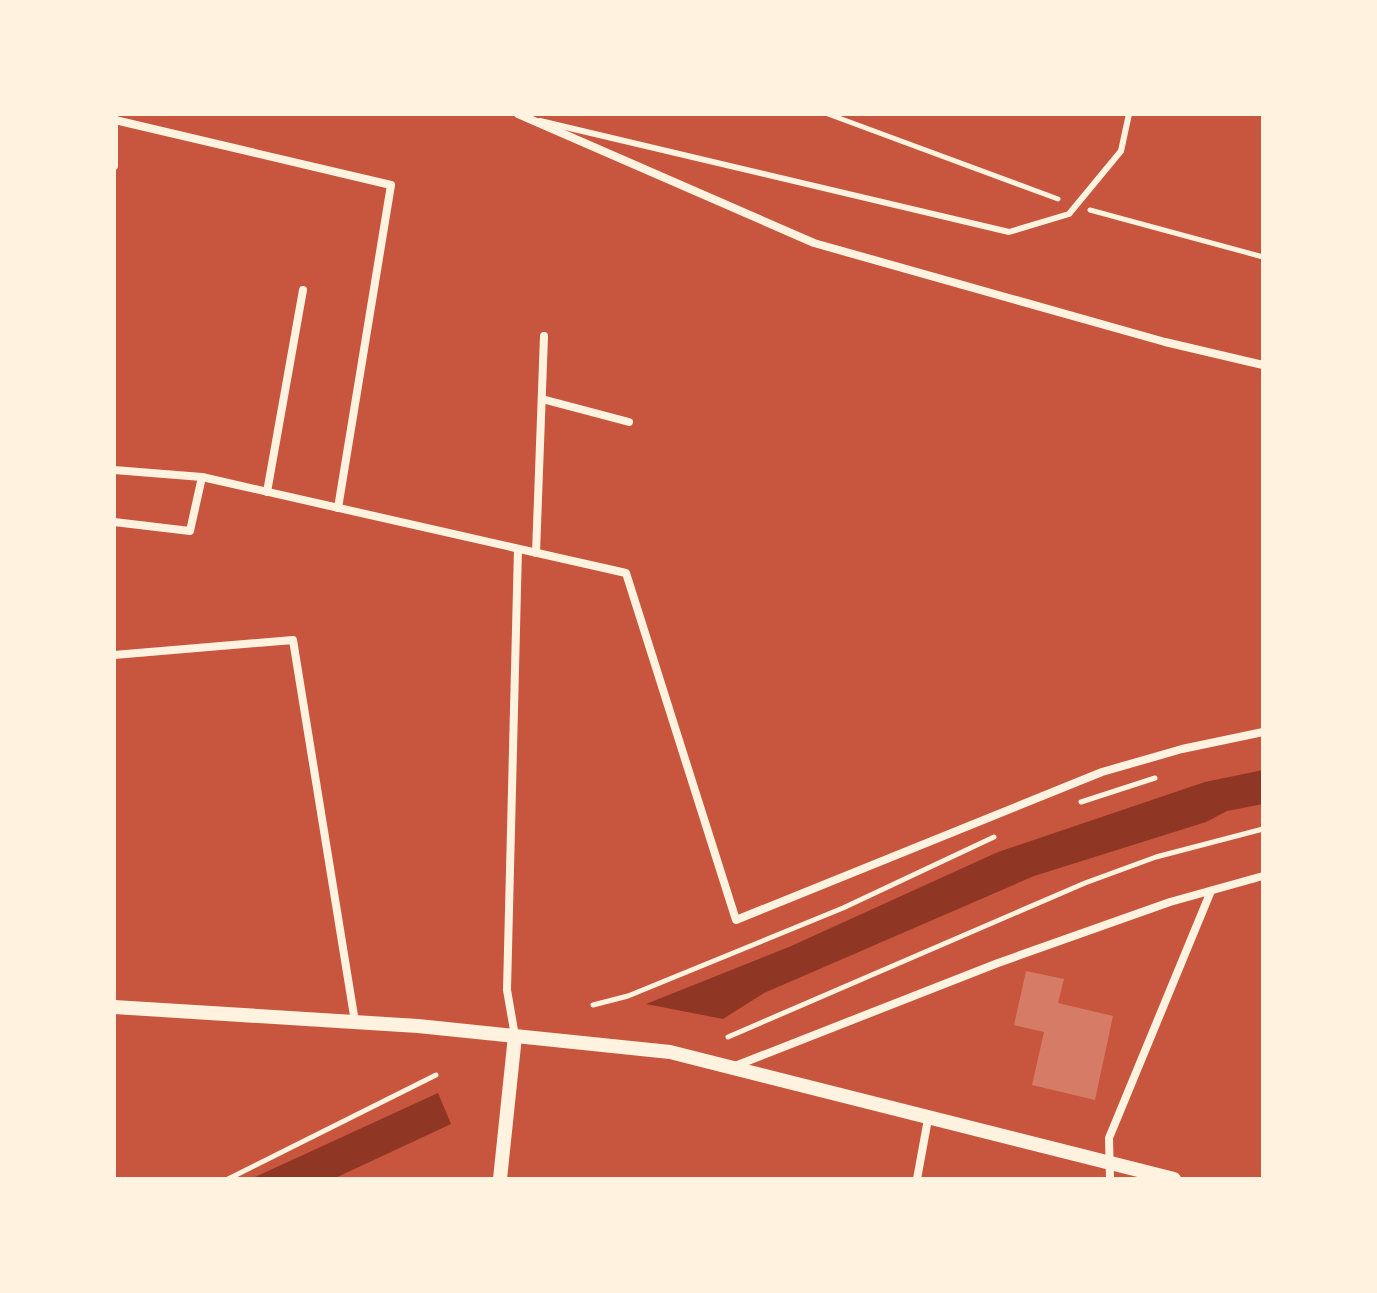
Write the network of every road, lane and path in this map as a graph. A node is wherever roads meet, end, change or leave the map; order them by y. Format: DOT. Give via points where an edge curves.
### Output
graph roads {
  1 [pos="518,114"];
  2 [pos="828,114"];
  3 [pos="1129,114"];
  4 [pos="114,118"];
  5 [pos="532,119"];
  6 [pos="114,166"];
  7 [pos="1076,206"];
  8 [pos="1263,257"];
  9 [pos="303,290"];
  10 [pos="544,336"];
  11 [pos="1263,365"];
  12 [pos="542,399"];
  13 [pos="629,422"];
  14 [pos="114,470"];
  15 [pos="202,477"];
  16 [pos="267,492"];
  17 [pos="338,508"];
  18 [pos="114,522"];
  19 [pos="518,549"];
  20 [pos="536,553"];
  21 [pos="114,655"];
  22 [pos="1263,732"];
  23 [pos="1156,777"];
  24 [pos="1070,806"];
  25 [pos="1263,829"];
  26 [pos="999,835"];
  27 [pos="1263,876"];
  28 [pos="1211,891"];
  29 [pos="593,1005"];
  30 [pos="114,1007"];
  31 [pos="355,1022"];
  32 [pos="515,1036"];
  33 [pos="728,1037"];
  34 [pos="731,1068"];
  35 [pos="436,1075"];
  36 [pos="928,1119"];
  37 [pos="1110,1172"];
  38 [pos="228,1179"];
  39 [pos="500,1179"];
  40 [pos="917,1179"];
  41 [pos="1174,1179"];
  1 -- 5 [label="street"];
  2 -- 7 [label="path"];
  3 -- 7 [label="lane" via="1121,151"];
  4 -- 6 [label="street"];
  4 -- 17 [label="street" via="391,185"];
  5 -- 7 [label="lane" via="1009,232 1069,214"];
  5 -- 11 [label="street" via="814,243"];
  7 -- 8 [label="path"];
  9 -- 16 [label="street"];
  10 -- 12 [label="street"];
  12 -- 13 [label="street"];
  12 -- 20 [label="street"];
  14 -- 15 [label="street"];
  15 -- 16 [label="street"];
  15 -- 18 [label="street" via="190,531"];
  16 -- 17 [label="street"];
  17 -- 19 [label="street"];
  19 -- 20 [label="street"];
  19 -- 32 [label="street" via="507,990"];
  20 -- 22 [label="street" via="626,573 736,920 1102,772"];
  21 -- 31 [label="street" via="293,640"];
  23 -- 24 [label="path"];
  25 -- 33 [label="path" via="1156,857 1085,883"];
  26 -- 29 [label="path" via="843,908 628,996"];
  27 -- 28 [label="street"];
  28 -- 34 [label="street" via="998,963"];
  28 -- 37 [label="street" via="1111,1132"];
  30 -- 31 [label="street"];
  31 -- 32 [label="street"];
  32 -- 34 [label="street" via="670,1052"];
  32 -- 39 [label="street"];
  34 -- 36 [label="street"];
  35 -- 38 [label="path"];
  36 -- 37 [label="street"];
  36 -- 40 [label="street"];
  37 -- 41 [label="street"];
}
